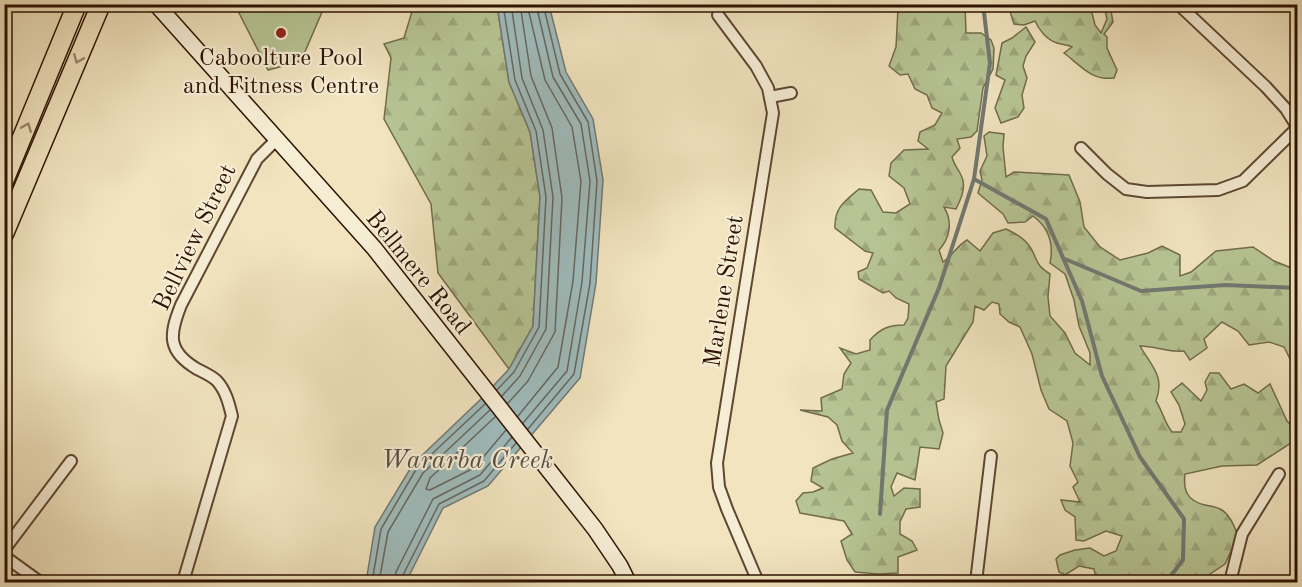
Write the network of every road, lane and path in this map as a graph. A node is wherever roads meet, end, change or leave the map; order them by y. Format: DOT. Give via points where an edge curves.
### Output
graph roads {
  1 [pos="77,4"];
  2 [pos="100,4"];
  3 [pos="156,4"];
  4 [pos="1178,4"];
  5 [pos="718,15"];
  6 [pos="791,93"];
  7 [pos="770,97"];
  8 [pos="1297,128"];
  9 [pos="277,139"];
  10 [pos="1081,148"];
  11 [pos="4,181"];
  12 [pos="4,234"];
  13 [pos="991,456"];
  14 [pos="71,461"];
  15 [pos="1279,474"];
  16 [pos="4,550"];
  17 [pos="7,563"];
  18 [pos="40,582"];
  19 [pos="183,582"];
  20 [pos="628,582"];
  21 [pos="758,582"];
  22 [pos="976,582"];
  23 [pos="1230,582"];
  11 -- 1 [label="main road, one-way"];
  2 -- 12 [label="main road, one-way"];
  3 -- 9 [label="main road, Bellmere Road"];
  4 -- 8 [label="street" via="1266,87"];
  5 -- 7 [label="street, Marlene Street" via="756,66"];
  6 -- 7 [label="street"];
  7 -- 21 [label="street, Marlene Street" via="773,113 717,463 719,487"];
  8 -- 10 [label="street" via="1243,181 1218,190 1126,189"];
  9 -- 19 [label="street, Bellview Street" via="257,159 173,324 174,348 183,361 216,380 227,396 232,416"];
  9 -- 20 [label="main road, Bellmere Road" via="374,248 595,529"];
  13 -- 22 [label="street"];
  14 -- 16 [label="street"];
  15 -- 23 [label="street" via="1242,534"];
  17 -- 18 [label="street"];
}
